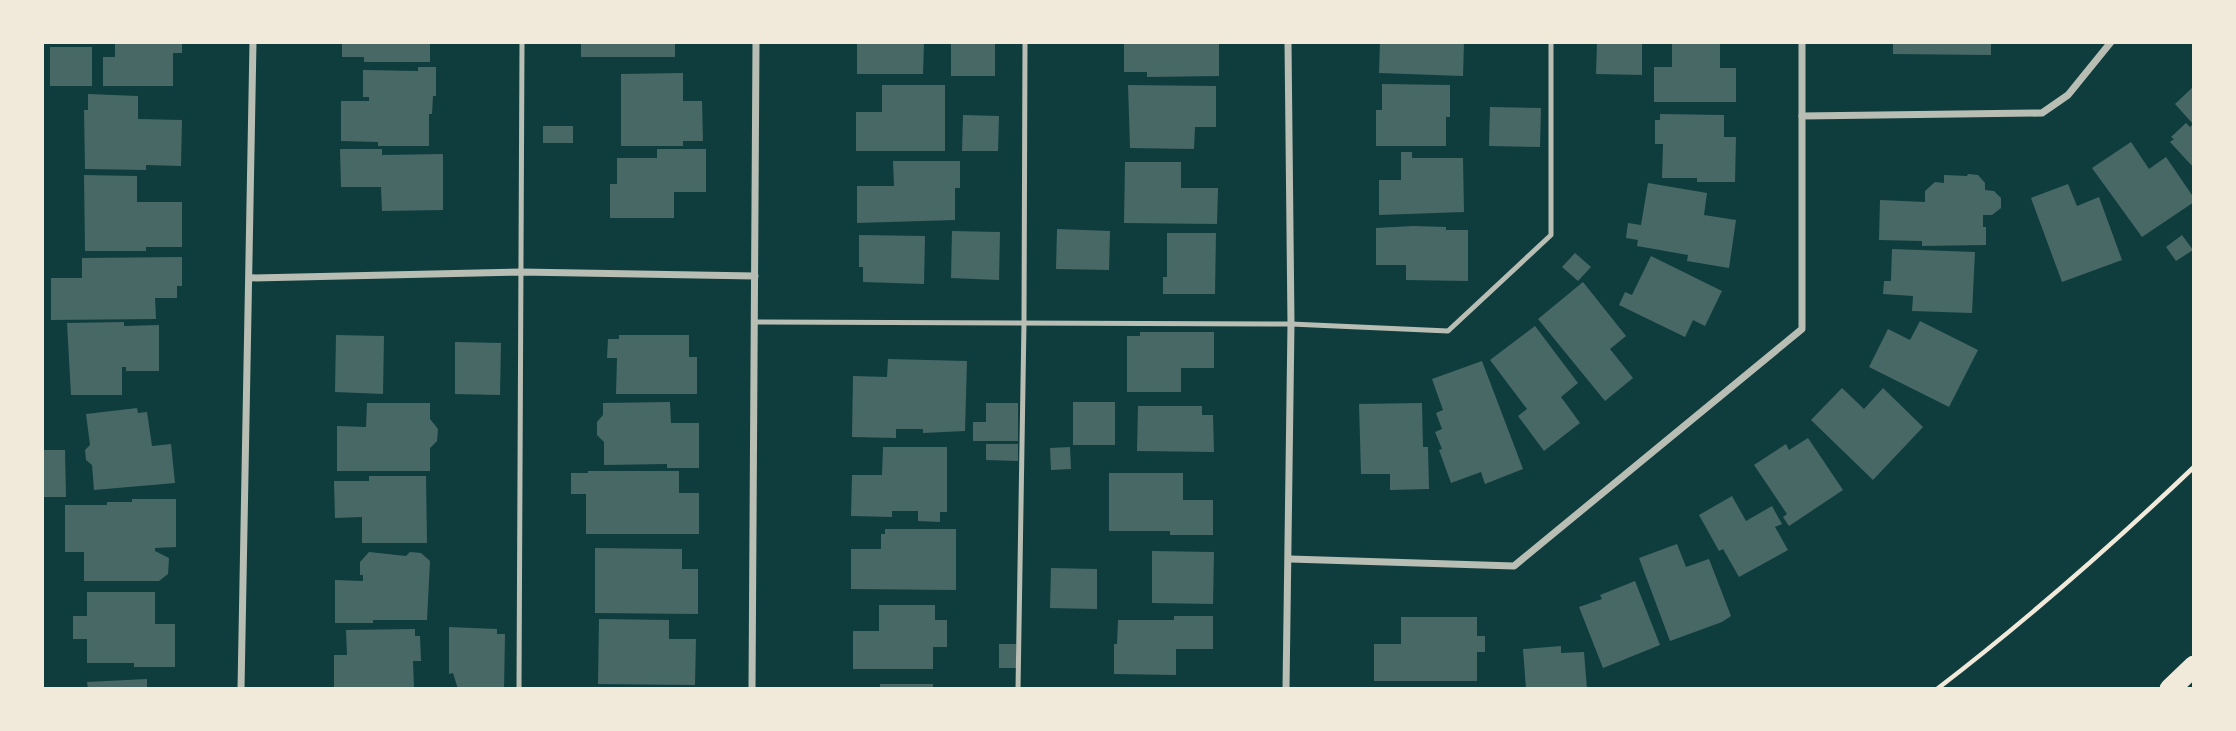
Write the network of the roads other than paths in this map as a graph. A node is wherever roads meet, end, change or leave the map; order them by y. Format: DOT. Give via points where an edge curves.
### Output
graph roads {
  1 [pos="253,42"];
  2 [pos="522,42"];
  3 [pos="756,42"];
  4 [pos="1025,42"];
  5 [pos="1288,42"];
  6 [pos="1551,42"];
  7 [pos="1802,42"];
  8 [pos="2111,42"];
  9 [pos="1802,116"];
  10 [pos="521,272"];
  11 [pos="755,276"];
  12 [pos="250,278"];
  13 [pos="754,322"];
  14 [pos="1024,323"];
  15 [pos="1291,324"];
  16 [pos="1290,559"];
  17 [pos="2194,666"];
  18 [pos="241,689"];
  19 [pos="519,689"];
  20 [pos="752,689"];
  21 [pos="1018,689"];
  22 [pos="1286,689"];
  23 [pos="2170,689"];
  1 -- 12 [label="street"];
  2 -- 10 [label="lane"];
  3 -- 11 [label="street"];
  4 -- 14 [label="lane"];
  5 -- 15 [label="street"];
  6 -- 15 [label="lane" via="1551,235 1448,331"];
  7 -- 9 [label="street"];
  8 -- 9 [label="street" via="2068,95 2042,113"];
  9 -- 16 [label="street" via="1802,329 1514,566"];
  10 -- 11 [label="street"];
  10 -- 12 [label="street"];
  10 -- 19 [label="lane"];
  11 -- 13 [label="street"];
  12 -- 18 [label="street"];
  13 -- 14 [label="lane"];
  13 -- 20 [label="street"];
  14 -- 15 [label="lane"];
  14 -- 21 [label="lane"];
  15 -- 16 [label="street"];
  16 -- 22 [label="street"];
  17 -- 23 [label="highway"];
}
